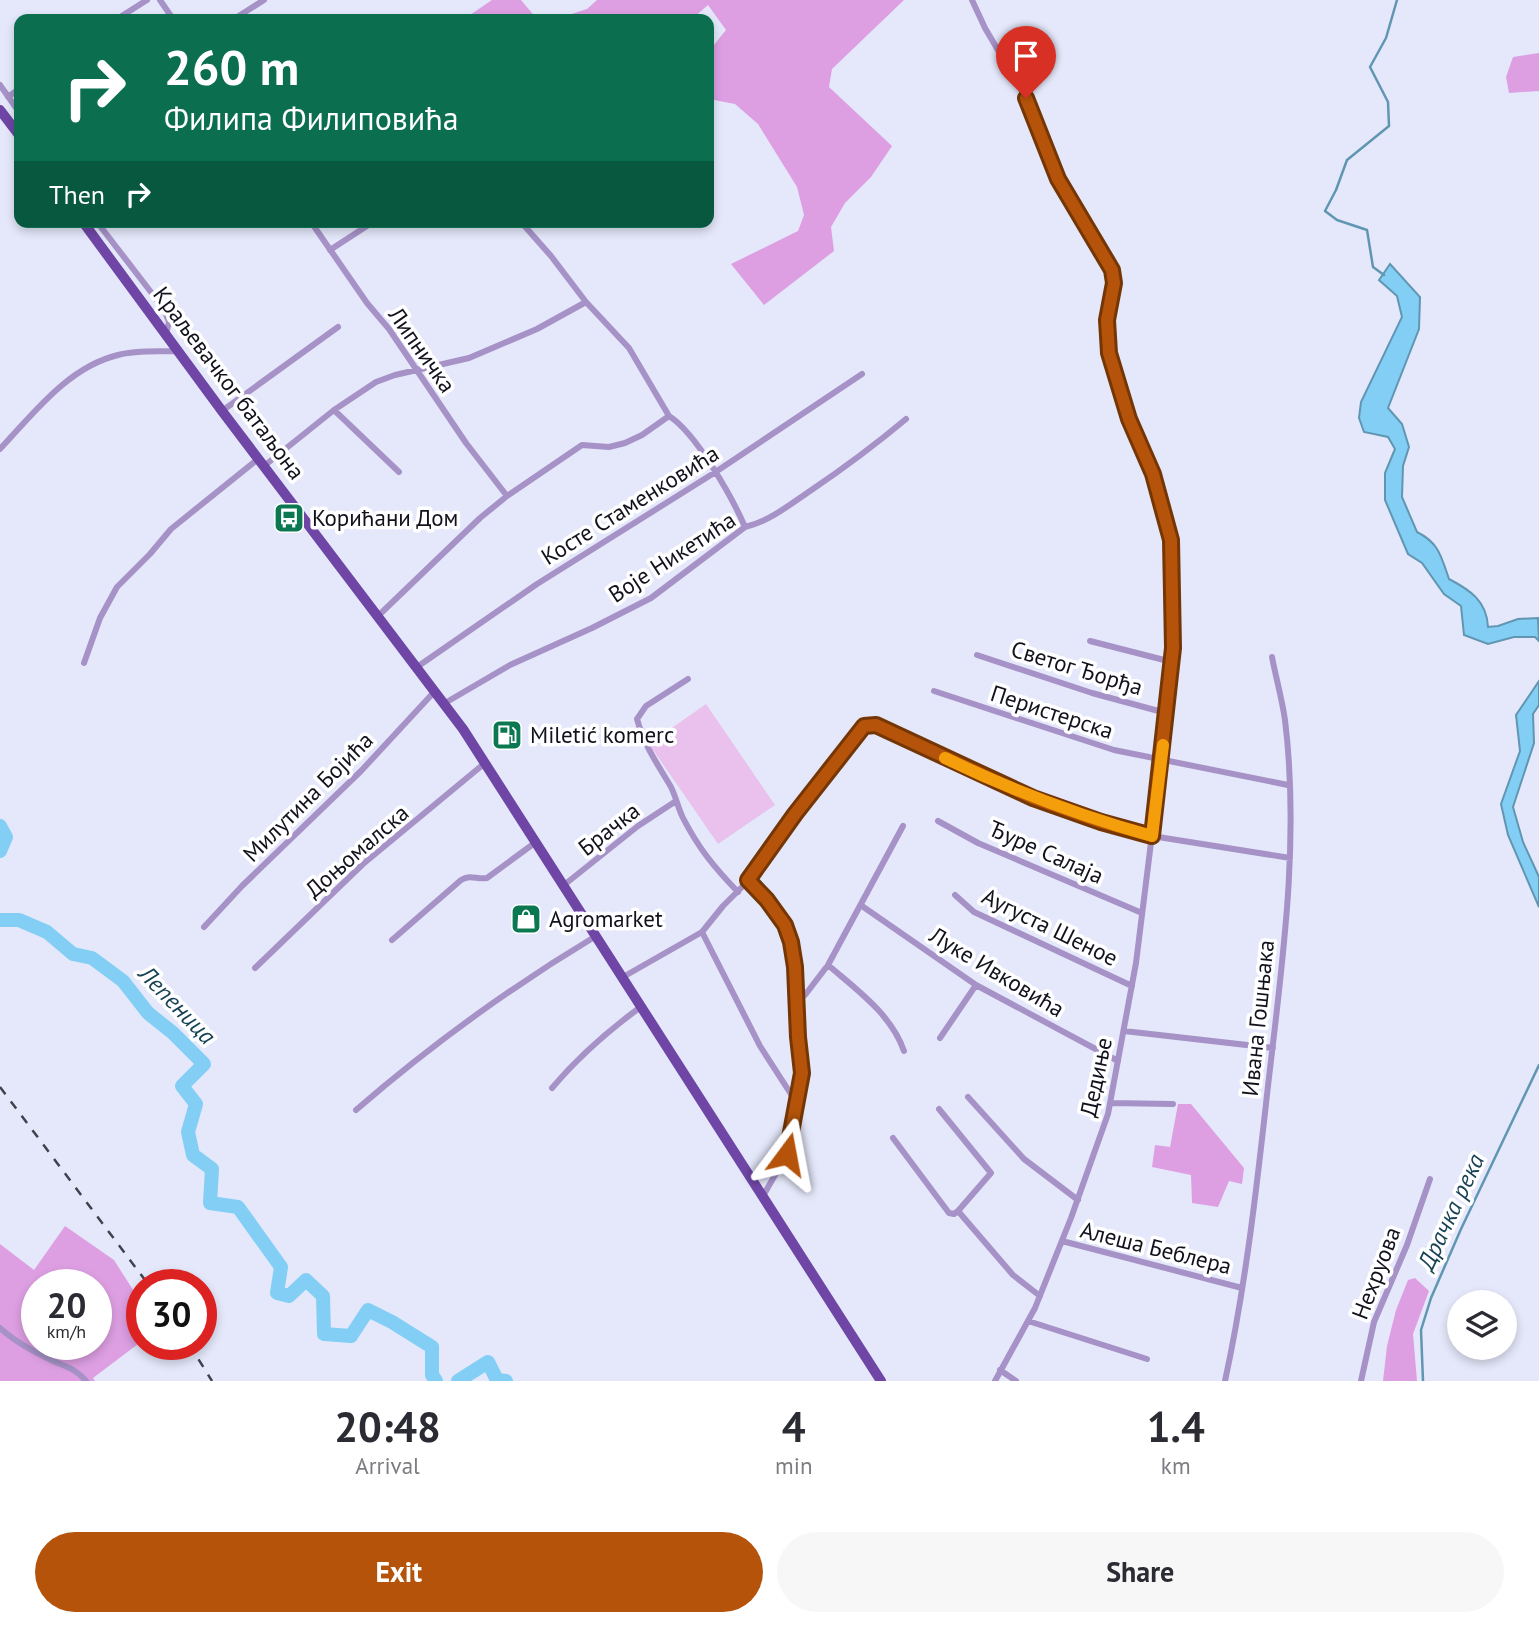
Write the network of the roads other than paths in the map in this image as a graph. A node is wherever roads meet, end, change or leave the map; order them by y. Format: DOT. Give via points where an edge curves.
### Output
graph roads {
  1 [pos="147,0"];
  2 [pos="264,0"];
  3 [pos="972,0"];
  4 [pos="125,14"];
  5 [pos="242,14"];
  6 [pos="0,85"];
  7 [pos="14,93"];
  8 [pos="8,97"];
  9 [pos="14,105"];
  10 [pos="0,110"];
  11 [pos="14,128"];
  12 [pos="87,228"];
  13 [pos="102,228"];
  14 [pos="315,228"];
  15 [pos="364,228"];
  16 [pos="526,228"];
  17 [pos="331,250"];
  18 [pos="586,302"];
  19 [pos="338,327"];
  20 [pos="166,334"];
  21 [pos="180,351"];
  22 [pos="414,370"];
  23 [pos="862,374"];
  24 [pos="334,410"];
  25 [pos="222,411"];
  26 [pos="669,416"];
  27 [pos="906,419"];
  28 [pos="0,449"];
  29 [pos="261,462"];
  30 [pos="399,472"];
  31 [pos="715,473"];
  32 [pos="507,496"];
  33 [pos="745,527"];
  34 [pos="378,616"];
  35 [pos="1090,641"];
  36 [pos="977,655"];
  37 [pos="1272,657"];
  38 [pos="1172,662"];
  39 [pos="84,663"];
  40 [pos="417,667"];
  41 [pos="688,679"];
  42 [pos="435,690"];
  43 [pos="934,691"];
  44 [pos="445,704"];
  45 [pos="1167,713"];
  46 [pos="1161,761"];
  47 [pos="485,763"];
  48 [pos="1288,785"];
  49 [pos="676,801"];
  50 [pos="938,821"];
  51 [pos="903,826"];
  52 [pos="1152,836"];
  53 [pos="536,842"];
  54 [pos="1290,858"];
  55 [pos="748,880"];
  56 [pos="564,885"];
  57 [pos="738,892"];
  58 [pos="955,895"];
  59 [pos="862,906"];
  60 [pos="1142,913"];
  61 [pos="204,927"];
  62 [pos="702,932"];
  63 [pos="596,936"];
  64 [pos="392,940"];
  65 [pos="828,965"];
  66 [pos="255,968"];
  67 [pos="623,977"];
  68 [pos="976,985"];
  69 [pos="1132,986"];
  70 [pos="797,1000"];
  71 [pos="642,1006"];
  72 [pos="1124,1031"];
  73 [pos="940,1038"];
  74 [pos="1273,1048"];
  75 [pos="904,1051"];
  76 [pos="1118,1061"];
  77 [pos="552,1088"];
  78 [pos="968,1097"];
  79 [pos="1110,1103"];
  80 [pos="1173,1104"];
  81 [pos="798,1105"];
  82 [pos="939,1109"];
  83 [pos="356,1111"];
  84 [pos="893,1138"];
  85 [pos="1430,1179"];
  86 [pos="762,1196"];
  87 [pos="1078,1200"];
  88 [pos="958,1211"];
  89 [pos="1062,1241"];
  90 [pos="1242,1288"];
  91 [pos="1040,1296"];
  92 [pos="1028,1321"];
  93 [pos="0,1328"];
  94 [pos="1147,1359"];
  95 [pos="1000,1370"];
  96 [pos="86,1381"];
  97 [pos="881,1381"];
  98 [pos="995,1381"];
  99 [pos="1016,1381"];
  100 [pos="1225,1381"];
  101 [pos="1361,1381"];
  1 -- 4 [label="street"];
  2 -- 5 [label="street"];
  3 -- 38 [label="street, Дедиње" via="1026,98 1062,187 1112,270 1109,353 1129,419 1153,474 1171,540"];
  6 -- 8 [label="street"];
  7 -- 8 [label="street"];
  8 -- 9 [label="street"];
  10 -- 11 [label="main road"];
  12 -- 20 [label="main road, Краљевачког батаљона"];
  13 -- 20 [label="street" via="164,309 169,323"];
  14 -- 17 [label="street, Липничка"];
  15 -- 17 [label="street"];
  16 -- 18 [label="street"];
  17 -- 22 [label="street, Липничка"];
  18 -- 22 [label="street" via="469,358"];
  18 -- 26 [label="street" via="629,348"];
  19 -- 25 [label="street"];
  20 -- 21 [label="main road, Краљевачког батаљона"];
  21 -- 25 [label="main road, Краљевачког батаљона"];
  21 -- 28 [label="street" via="130,353 100,362 58,389"];
  22 -- 24 [label="street" via="376,382"];
  22 -- 32 [label="street, Липничка"];
  23 -- 31 [label="street, Косте Стаменковића"];
  24 -- 29 [label="street"];
  24 -- 30 [label="street"];
  25 -- 29 [label="main road, Краљевачког батаљона"];
  26 -- 31 [label="street" via="680,422"];
  26 -- 32 [label="street" via="625,443 582,445"];
  27 -- 33 [label="street, Воје Никетића" via="774,515"];
  29 -- 34 [label="main road, Краљевачког батаљона"];
  29 -- 39 [label="street" via="171,529 117,587"];
  31 -- 33 [label="street"];
  31 -- 40 [label="street, Косте Стаменковића" via="537,584"];
  32 -- 34 [label="street"];
  33 -- 44 [label="street, Воје Никетића" via="650,598 510,665"];
  34 -- 40 [label="main road, Краљевачког батаљона"];
  35 -- 38 [label="street"];
  36 -- 45 [label="street, Светог Ђорђа"];
  37 -- 48 [label="street, Ивана Гошњака" via="1285,720"];
  38 -- 45 [label="street, Дедиње"];
  40 -- 42 [label="main road, Краљевачког батаљона"];
  41 -- 49 [label="street" via="646,706 637,719 642,740"];
  42 -- 44 [label="main road, Краљевачког батаљона"];
  42 -- 61 [label="street, Милутина Бојића" via="361,771"];
  43 -- 46 [label="street, Перистерска"];
  44 -- 47 [label="main road, Краљевачког батаљона"];
  45 -- 46 [label="street, Дедиње"];
  46 -- 48 [label="street"];
  46 -- 52 [label="street, Дедиње"];
  47 -- 53 [label="main road, Краљевачког батаљона"];
  47 -- 66 [label="street, Доњомалска" via="363,864"];
  48 -- 54 [label="street, Ивана Гошњака"];
  49 -- 56 [label="street, Брачка"];
  49 -- 57 [label="street" via="704,856"];
  50 -- 60 [label="street, Ђуре Салаја" via="978,843"];
  51 -- 59 [label="street"];
  52 -- 54 [label="street"];
  52 -- 55 [label="street" via="1033,798 876,725 864,726"];
  52 -- 60 [label="street, Дедиње"];
  53 -- 56 [label="main road, Краљевачког батаљона"];
  53 -- 64 [label="street" via="487,878 461,880"];
  54 -- 74 [label="street, Ивана Гошњака"];
  55 -- 57 [label="street"];
  55 -- 70 [label="street" via="785,925"];
  56 -- 63 [label="main road, Краљевачког батаљона"];
  57 -- 62 [label="street"];
  58 -- 69 [label="street, Аугуста Шеное" via="974,912"];
  59 -- 65 [label="street"];
  59 -- 68 [label="street, Луке Ивковића"];
  60 -- 69 [label="street, Дедиње"];
  62 -- 67 [label="street"];
  62 -- 81 [label="street" via="760,1046"];
  63 -- 67 [label="main road, Краљевачког батаљона"];
  63 -- 83 [label="street" via="465,1022"];
  65 -- 70 [label="street"];
  65 -- 75 [label="street" via="887,1019"];
  67 -- 71 [label="main road, Краљевачког батаљона"];
  68 -- 73 [label="street"];
  68 -- 76 [label="street, Луке Ивковића"];
  69 -- 72 [label="street, Дедиње"];
  70 -- 81 [label="street" via="802,1073"];
  71 -- 77 [label="street" via="610,1030"];
  71 -- 86 [label="main road, Краљевачког батаљона"];
  72 -- 74 [label="street"];
  72 -- 76 [label="street, Дедиње"];
  74 -- 90 [label="street, Ивана Гошњака"];
  76 -- 79 [label="street, Дедиње"];
  78 -- 87 [label="street" via="1024,1160"];
  79 -- 80 [label="street"];
  79 -- 87 [label="street, Дедиње"];
  81 -- 86 [label="street" via="787,1154"];
  82 -- 88 [label="street" via="991,1172"];
  84 -- 88 [label="street" via="949,1213"];
  85 -- 101 [label="street, Нехруова" via="1374,1322"];
  86 -- 97 [label="main road, Краљевачког батаљона"];
  87 -- 89 [label="street, Дедиње"];
  88 -- 91 [label="street" via="1013,1275"];
  89 -- 90 [label="street, Алеша Беблера"];
  89 -- 91 [label="street, Дедиње"];
  90 -- 100 [label="street, Ивана Гошњака"];
  91 -- 92 [label="street, Дедиње"];
  92 -- 94 [label="street"];
  92 -- 95 [label="street, Дедиње"];
  93 -- 96 [label="street" via="13,1340 76,1370"];
  95 -- 98 [label="street, Дедиње"];
  95 -- 99 [label="street"];
}
